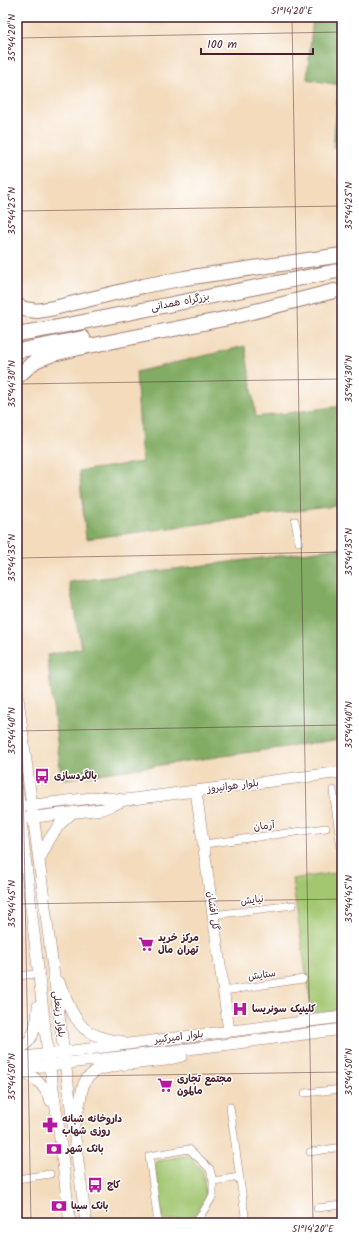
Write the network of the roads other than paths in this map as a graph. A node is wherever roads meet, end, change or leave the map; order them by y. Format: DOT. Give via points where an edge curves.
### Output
graph roads {
  1 [pos="342,255"];
  2 [pos="342,270"];
  3 [pos="338,291"];
  4 [pos="17,305"];
  5 [pos="17,334"];
  6 [pos="17,350"];
  7 [pos="17,377"];
  8 [pos="296,521"];
  9 [pos="299,542"];
  10 [pos="17,692"];
  11 [pos="342,772"];
  12 [pos="17,787"];
  13 [pos="333,790"];
  14 [pos="196,791"];
  15 [pos="125,800"];
  16 [pos="32,805"];
  17 [pos="18,807"];
  18 [pos="73,812"];
  19 [pos="33,817"];
  20 [pos="19,819"];
  21 [pos="326,828"];
  22 [pos="204,844"];
  23 [pos="21,850"];
  24 [pos="342,856"];
  25 [pos="39,860"];
  26 [pos="293,905"];
  27 [pos="213,915"];
  28 [pos="37,969"];
  29 [pos="54,969"];
  30 [pos="17,976"];
  31 [pos="304,979"];
  32 [pos="224,991"];
  33 [pos="342,1017"];
  34 [pos="342,1029"];
  35 [pos="229,1031"];
  36 [pos="154,1040"];
  37 [pos="230,1044"];
  38 [pos="17,1050"];
  39 [pos="64,1052"];
  40 [pos="48,1054"];
  41 [pos="17,1058"];
  42 [pos="65,1064"];
  43 [pos="50,1066"];
  44 [pos="17,1071"];
  45 [pos="342,1089"];
  46 [pos="305,1093"];
  47 [pos="230,1107"];
  48 [pos="59,1130"];
  49 [pos="74,1130"];
  50 [pos="342,1147"];
  51 [pos="310,1152"];
  52 [pos="50,1174"];
  53 [pos="240,1177"];
  54 [pos="17,1179"];
  55 [pos="213,1180"];
  56 [pos="342,1205"];
  57 [pos="317,1208"];
  58 [pos="70,1223"];
  59 [pos="86,1223"];
  60 [pos="158,1223"];
  61 [pos="196,1223"];
  62 [pos="246,1223"];
  1 -- 4 [label="highway" via="186,278 37,311"];
  2 -- 5 [label="highway, بزرگراه همدانی"];
  3 -- 6 [label="highway, بزرگراه همدانی"];
  3 -- 7 [label="highway" via="224,319 53,354 35,361"];
  8 -- 9 [label="street"];
  10 -- 16 [label="main road, بلوار زینعلی"];
  11 -- 14 [label="main road, بلوار هوانیروز"];
  12 -- 17 [label="main road, بلوار زینعلی"];
  13 -- 24 [label="street"];
  14 -- 15 [label="main road, بلوار هوانیروز"];
  14 -- 22 [label="main road, گل افشان"];
  15 -- 16 [label="main road, بلوار هوانیروز" via="100,797"];
  15 -- 18 [label="main road, بلوار هوانیروز" via="103,809"];
  16 -- 17 [label="main road, بلوار هوانیروز"];
  16 -- 19 [label="main road, بلوار زینعلی"];
  17 -- 20 [label="main road, بلوار زینعلی"];
  18 -- 19 [label="main road, بلوار هوانیروز"];
  18 -- 25 [label="main road" via="59,825"];
  19 -- 20 [label="main road, بلوار هوانیروز"];
  19 -- 25 [label="main road, بلوار زینعلی"];
  20 -- 23 [label="main road, بلوار زینعلی"];
  21 -- 22 [label="street, آرمان"];
  22 -- 27 [label="main road, گل افشان"];
  23 -- 28 [label="main road, بلوار زینعلی"];
  25 -- 29 [label="main road, بلوار زینعلی"];
  26 -- 27 [label="street, نیایش"];
  27 -- 32 [label="main road, گل افشان"];
  28 -- 30 [label="street"];
  28 -- 38 [label="main road" via="38,1011 33,1033 25,1046"];
  28 -- 40 [label="main road, بلوار زینعلی"];
  29 -- 36 [label="main road" via="70,1007 82,1026 96,1036 114,1041"];
  29 -- 39 [label="main road, بلوار زینعلی"];
  31 -- 32 [label="street, ستایش"];
  32 -- 35 [label="main road, گل افشان"];
  33 -- 35 [label="main road, بلوار امیرکبیر"];
  34 -- 37 [label="main road, بلوار امیرکبیر"];
  35 -- 36 [label="main road, بلوار امیرکبیر"];
  36 -- 39 [label="main road, بلوار امیرکبیر"];
  37 -- 42 [label="main road, بلوار امیرکبیر"];
  37 -- 49 [label="main road" via="166,1060 97,1070 87,1078"];
  39 -- 40 [label="main road, بلوار امیرکبیر"];
  39 -- 42 [label="main road, بلوار زینعلی"];
  40 -- 41 [label="main road, بلوار امیرکبیر"];
  40 -- 43 [label="main road, بلوار زینعلی"];
  42 -- 43 [label="main road, بلوار امیرکبیر"];
  42 -- 49 [label="main road, بلوار زینعلی"];
  43 -- 44 [label="main road, بلوار امیرکبیر"];
  43 -- 48 [label="main road, بلوار زینعلی"];
  44 -- 48 [label="main road" via="33,1077 44,1086 51,1100"];
  45 -- 46 [label="street"];
  47 -- 53 [label="street"];
  48 -- 58 [label="main road, بلوار زینعلی"];
  49 -- 59 [label="main road, بلوار زینعلی"];
  50 -- 51 [label="street"];
  52 -- 54 [label="street"];
  53 -- 55 [label="street"];
  53 -- 62 [label="street"];
  55 -- 60 [label="street" via="210,1169 189,1149 149,1156"];
  55 -- 61 [label="street" via="213,1196"];
  56 -- 57 [label="street"];
}
